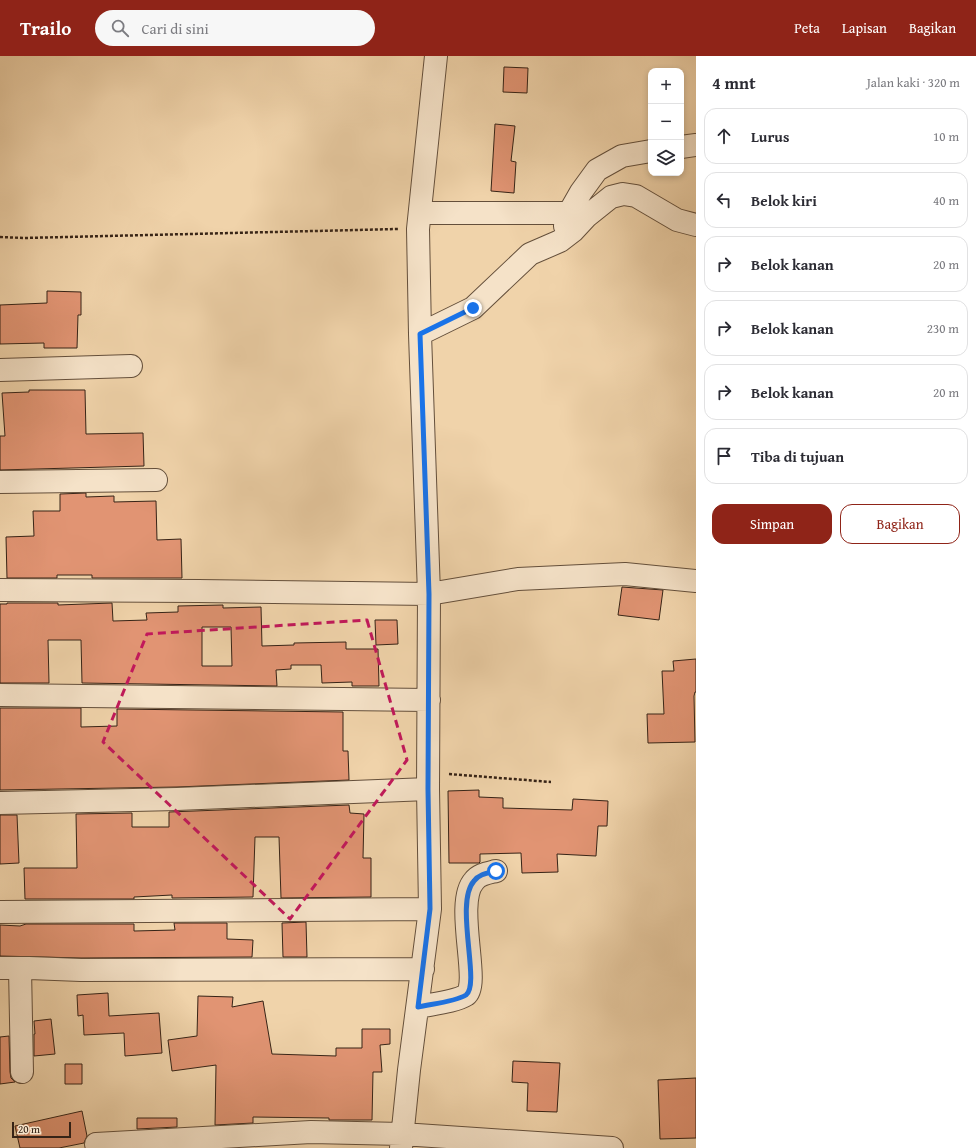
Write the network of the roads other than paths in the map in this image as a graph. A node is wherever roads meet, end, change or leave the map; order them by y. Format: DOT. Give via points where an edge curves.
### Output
graph roads {
  1 [pos="436,56"];
  2 [pos="696,145"];
  3 [pos="684,147"];
  4 [pos="648,152"];
  5 [pos="569,213"];
  6 [pos="419,221"];
  7 [pos="696,224"];
  8 [pos="560,241"];
  9 [pos="420,334"];
  10 [pos="131,366"];
  11 [pos="0,370"];
  12 [pos="156,480"];
  13 [pos="0,482"];
  14 [pos="696,581"];
  15 [pos="0,590"];
  16 [pos="429,594"];
  17 [pos="0,695"];
  18 [pos="429,700"];
  19 [pos="428,781"];
  20 [pos="0,803"];
  21 [pos="496,871"];
  22 [pos="430,909"];
  23 [pos="0,912"];
  24 [pos="10,968"];
  25 [pos="423,969"];
  26 [pos="418,1007"];
  27 [pos="22,1072"];
  28 [pos="402,1141"];
  29 [pos="96,1144"];
  30 [pos="612,1148"];
  1 -- 6 [label="street"];
  2 -- 3 [label="street"];
  4 -- 5 [label="street" via="622,156 597,170"];
  5 -- 6 [label="street"];
  5 -- 8 [label="street"];
  6 -- 9 [label="street"];
  7 -- 8 [label="street" via="677,220 636,196 623,194 611,198"];
  8 -- 9 [label="street" via="530,254 473,308"];
  9 -- 16 [label="street"];
  10 -- 11 [label="street"];
  12 -- 13 [label="street"];
  14 -- 16 [label="street" via="625,574 518,579"];
  15 -- 16 [label="street"];
  16 -- 18 [label="street"];
  17 -- 18 [label="street"];
  18 -- 19 [label="street"];
  19 -- 20 [label="street" via="169,799"];
  19 -- 22 [label="street"];
  21 -- 26 [label="street" via="480,876 473,881 469,889 467,931 471,980 467,994 456,999"];
  22 -- 23 [label="street"];
  22 -- 25 [label="street"];
  24 -- 25 [label="street"];
  24 -- 27 [label="street"];
  25 -- 26 [label="street"];
  26 -- 28 [label="street"];
  28 -- 29 [label="street" via="310,1132"];
  28 -- 30 [label="street"];
}
